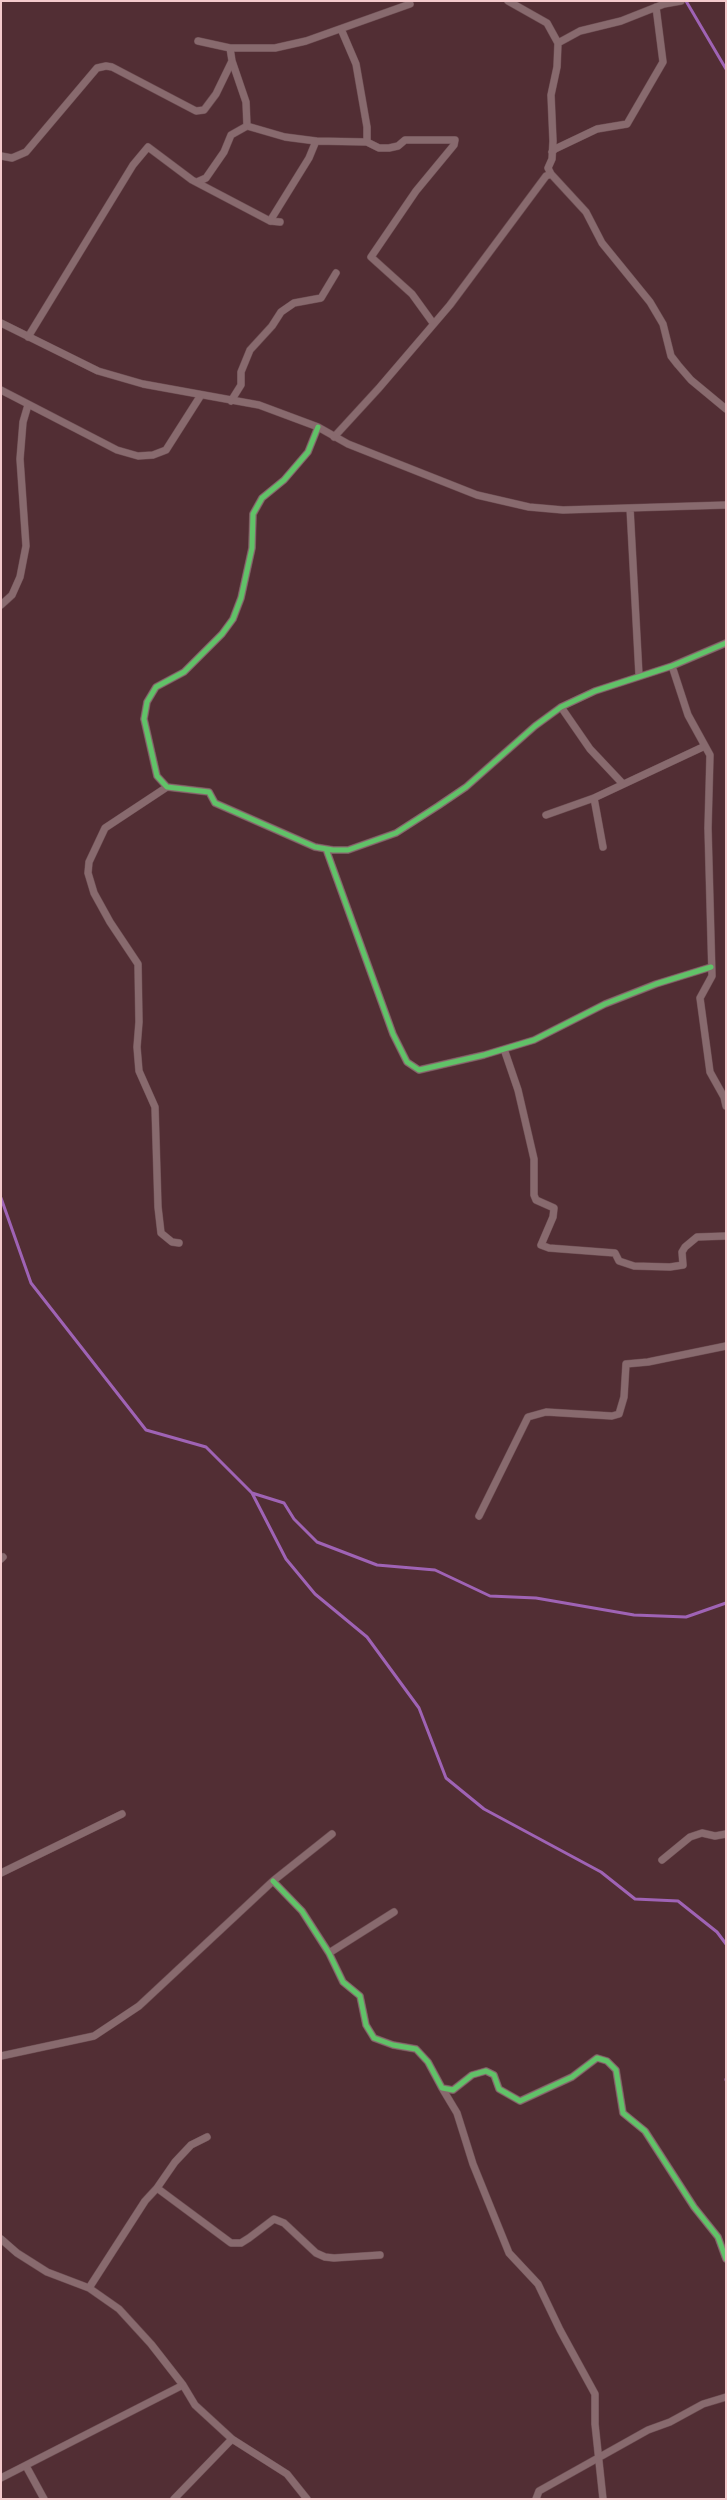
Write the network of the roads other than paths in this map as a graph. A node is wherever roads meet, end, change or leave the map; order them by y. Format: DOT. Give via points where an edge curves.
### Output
graph roads {
  1 [pos="508,1"];
  2 [pos="681,1"];
  3 [pos="411,2"];
  4 [pos="656,7"];
  5 [pos="341,29"];
  6 [pos="198,41"];
  7 [pos="558,43"];
  8 [pos="230,48"];
  9 [pos="232,61"];
  10 [pos="246,126"];
  11 [pos="316,141"];
  12 [pos="368,142"];
  13 [pos="552,152"];
  14 [pos="1,156"];
  15 [pos="551,174"];
  16 [pos="197,182"];
  17 [pos="270,221"];
  18 [pos="280,222"];
  19 [pos="336,273"];
  20 [pos="1,323"];
  21 [pos="434,323"];
  22 [pos="28,337"];
  23 [pos="1,390"];
  24 [pos="201,395"];
  25 [pos="231,401"];
  26 [pos="28,405"];
  27 [pos="726,409"];
  28 [pos="318,428"];
  29 [pos="334,437"];
  30 [pos="726,505"];
  31 [pos="630,508"];
  32 [pos="1,605"];
  33 [pos="726,643"];
  34 [pos="672,666"];
  35 [pos="639,675"];
  36 [pos="561,707"];
  37 [pos="705,746"];
  38 [pos="623,784"];
  39 [pos="167,787"];
  40 [pos="594,798"];
  41 [pos="546,815"];
  42 [pos="603,847"];
  43 [pos="326,849"];
  44 [pos="711,967"];
  45 [pos="504,1049"];
  46 [pos="726,1106"];
  47 [pos="726,1236"];
  48 [pos="179,1243"];
  49 [pos="726,1346"];
  50 [pos="480,1516"];
  51 [pos="122,1814"];
  52 [pos="332,1834"];
  53 [pos="726,1834"];
  54 [pos="662,1860"];
  55 [pos="1,1873"];
  56 [pos="273,1881"];
  57 [pos="394,1912"];
  58 [pos="329,1953"];
  59 [pos="1,2056"];
  60 [pos="442,2088"];
  61 [pos="207,2136"];
  62 [pos="157,2188"];
  63 [pos="1,2239"];
  64 [pos="380,2255"];
  65 [pos="726,2259"];
  66 [pos="89,2288"];
  67 [pos="183,2385"];
  68 [pos="726,2397"];
  69 [pos="232,2439"];
  70 [pos="599,2456"];
  71 [pos="26,2466"];
  72 [pos="1,2478"];
  73 [pos="44,2499"];
  74 [pos="174,2499"];
  75 [pos="307,2499"];
  76 [pos="536,2499"];
  77 [pos="603,2499"];
  1 -- 7 [label="street" via="548,23"];
  2 -- 4 [label="street"];
  3 -- 5 [label="street"];
  4 -- 7 [label="street" via="621,21 580,31"];
  4 -- 13 [label="street" via="664,62 627,124 597,129"];
  5 -- 8 [label="street" via="275,48"];
  5 -- 12 [label="street" via="356,64"];
  6 -- 8 [label="street"];
  7 -- 13 [label="street" via="556,73 551,95"];
  8 -- 9 [label="street"];
  9 -- 10 [label="street" via="246,102"];
  9 -- 14 [label="street" via="216,94 204,110 196,111 112,67 97,68 26,152 12,158"];
  10 -- 11 [label="street" via="285,137"];
  10 -- 16 [label="street" via="231,135 224,152 206,178"];
  11 -- 12 [label="street"];
  11 -- 17 [label="street" via="309,158"];
  12 -- 21 [label="street" via="379,148 389,148 398,146 405,140 455,140 454,145 416,192 371,257 412,294"];
  13 -- 15 [label="street" via="548,168"];
  15 -- 21 [label="street" via="546,176"];
  15 -- 27 [label="street" via="586,212 602,243 650,302 663,324 668,348 678,365 700,388"];
  16 -- 17 [label="street"];
  16 -- 22 [label="street" via="148,147 133,165"];
  17 -- 18 [label="street"];
  19 -- 25 [label="street" via="321,298 294,303 281,312 250,350 242,372 241,385"];
  20 -- 22 [label="street"];
  21 -- 29 [label="street"];
  22 -- 24 [label="street" via="98,371 143,384"];
  23 -- 26 [label="street"];
  24 -- 25 [label="street"];
  24 -- 26 [label="street" via="166,450 153,455 138,456 117,450"];
  25 -- 28 [label="street" via="259,405"];
  26 -- 32 [label="street" via="23,422 20,459 26,546 20,577 12,595"];
  28 -- 29 [label="street"];
  28 -- 39 [label="street" via="308,452 284,480 262,498 253,514 252,548 241,598 233,619 222,634 184,672 156,687 147,702 144,719 157,776"];
  29 -- 31 [label="street" via="477,495 529,507 563,510"];
  30 -- 31 [label="street"];
  31 -- 35 [label="street"];
  33 -- 34 [label="street"];
  34 -- 35 [label="street"];
  34 -- 37 [label="street" via="688,715"];
  35 -- 36 [label="street"];
  36 -- 38 [label="street" via="590,749"];
  36 -- 43 [label="street" via="535,726 466,787 396,833 348,850"];
  37 -- 38 [label="street"];
  37 -- 44 [label="street" via="710,755 708,828"];
  38 -- 40 [label="street"];
  39 -- 43 [label="street" via="209,792 215,803 315,847"];
  39 -- 48 [label="street" via="105,828 89,862 88,873 94,893 138,964 137,1047 140,1071 155,1107 161,1233 172,1242"];
  40 -- 41 [label="street"];
  40 -- 42 [label="street"];
  43 -- 45 [label="street" via="393,1034 407,1062 419,1070"];
  44 -- 45 [label="street" via="656,984 605,1004 534,1040"];
  44 -- 46 [label="street" via="712,976 700,998 710,1072 724,1096"];
  45 -- 47 [label="street" via="518,1090 534,1159 534,1195 536,1200 554,1208 553,1217 541,1245 549,1248 615,1253 619,1261 634,1266 670,1267 683,1265 682,1252 697,1237"];
  49 -- 50 [label="street" via="626,1364 624,1397 619,1414 612,1416 546,1412 528,1417"];
  51 -- 55 [label="street"];
  52 -- 56 [label="street"];
  53 -- 54 [label="street" via="715,1836 702,1833 690,1837"];
  56 -- 58 [label="street" via="302,1911"];
  56 -- 59 [label="street" via="139,2006 94,2036"];
  57 -- 58 [label="street"];
  58 -- 60 [label="street" via="343,1982 360,1996 366,2025 374,2038 416,2049 428,2062"];
  60 -- 65 [label="street" via="453,2090 472,2075 486,2072 494,2075 499,2088 520,2101 572,2077 598,2058 607,2061 616,2070 623,2113 645,2131 694,2207 718,2237"];
  60 -- 70 [label="street" via="457,2113 473,2164 509,2253 538,2284 595,2394"];
  61 -- 62 [label="street" via="191,2145 175,2162"];
  62 -- 64 [label="street" via="231,2243 241,2243 274,2219 284,2223 316,2253 325,2257"];
  62 -- 66 [label="street" via="145,2201"];
  63 -- 66 [label="street" via="16,2253 47,2272"];
  66 -- 67 [label="street" via="119,2309"];
  67 -- 69 [label="street" via="195,2405"];
  67 -- 71 [label="street"];
  68 -- 70 [label="street" via="703,2404"];
  69 -- 74 [label="street"];
  69 -- 75 [label="street" via="287,2474"];
  70 -- 76 [label="street" via="539,2491"];
  70 -- 77 [label="street"];
  71 -- 72 [label="street"];
  71 -- 73 [label="street"];
}
